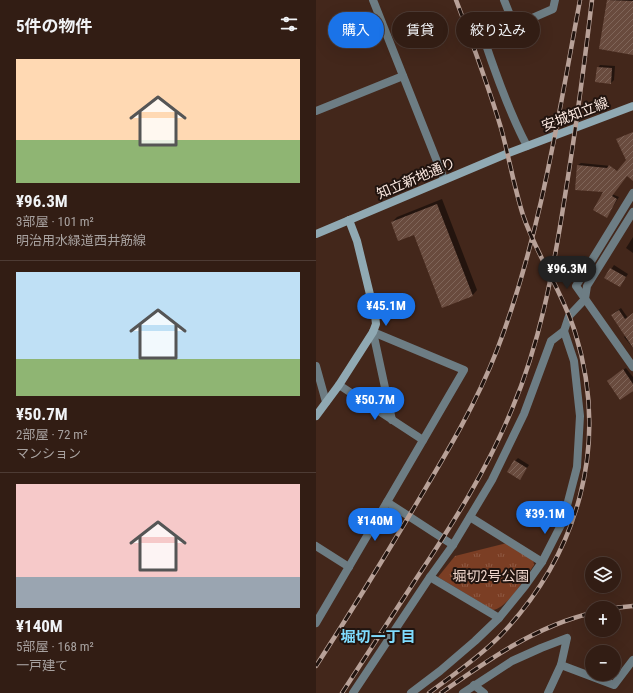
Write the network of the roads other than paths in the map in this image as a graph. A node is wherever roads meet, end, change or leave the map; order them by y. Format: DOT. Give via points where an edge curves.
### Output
graph roads {
  1 [pos="373,0"];
  2 [pos="504,0"];
  3 [pos="555,0"];
  4 [pos="509,12"];
  5 [pos="540,15"];
  6 [pos="487,48"];
  7 [pos="403,76"];
  8 [pos="633,106"];
  9 [pos="316,111"];
  10 [pos="527,146"];
  11 [pos="444,179"];
  12 [pos="633,193"];
  13 [pos="633,212"];
  14 [pos="349,220"];
  15 [pos="316,234"];
  16 [pos="585,299"];
  17 [pos="564,331"];
  18 [pos="373,332"];
  19 [pos="316,366"];
  20 [pos="633,367"];
  21 [pos="339,385"];
  22 [pos="326,402"];
  23 [pos="316,416"];
  24 [pos="392,420"];
  25 [pos="423,440"];
  26 [pos="387,502"];
  27 [pos="470,517"];
  28 [pos="454,545"];
  29 [pos="316,546"];
  30 [pos="542,562"];
  31 [pos="349,567"];
  32 [pos="430,577"];
  33 [pos="499,618"];
  34 [pos="316,623"];
  35 [pos="633,660"];
  36 [pos="561,665"];
  37 [pos="474,685"];
  38 [pos="614,686"];
  39 [pos="353,693"];
  40 [pos="411,693"];
  41 [pos="463,693"];
  42 [pos="484,693"];
  43 [pos="548,693"];
  44 [pos="609,693"];
  1 -- 7 [label="street"];
  2 -- 4 [label="street"];
  3 -- 5 [label="street" via="553,10"];
  6 -- 10 [label="street" via="517,127"];
  7 -- 9 [label="street"];
  7 -- 11 [label="street"];
  8 -- 10 [label="main road, 安城知立線"];
  10 -- 11 [label="main road, 知立新地通り"];
  11 -- 14 [label="main road, 知立新地通り"];
  12 -- 16 [label="street" via="576,286"];
  13 -- 16 [label="street" via="587,286"];
  14 -- 15 [label="main road, 知立新地通り"];
  14 -- 18 [label="main road" via="357,241 375,315 376,324"];
  16 -- 17 [label="street" via="569,316"];
  16 -- 20 [label="street"];
  17 -- 27 [label="street" via="551,341 524,414 492,480"];
  17 -- 30 [label="street" via="574,361 580,416 577,467 563,520"];
  18 -- 21 [label="main road"];
  18 -- 24 [label="street"];
  18 -- 25 [label="street" via="464,370"];
  19 -- 22 [label="street"];
  21 -- 22 [label="main road"];
  21 -- 24 [label="street"];
  22 -- 23 [label="main road"];
  24 -- 25 [label="street"];
  25 -- 26 [label="street"];
  26 -- 28 [label="street"];
  26 -- 31 [label="street"];
  27 -- 28 [label="street"];
  27 -- 30 [label="street"];
  28 -- 32 [label="street"];
  29 -- 31 [label="street"];
  30 -- 33 [label="street"];
  31 -- 34 [label="street"];
  32 -- 33 [label="street"];
  32 -- 39 [label="street"];
  33 -- 40 [label="street" via="440,671"];
  35 -- 38 [label="street"];
  36 -- 37 [label="street" via="567,638 512,661"];
  36 -- 38 [label="street"];
  36 -- 43 [label="street"];
  37 -- 41 [label="street"];
  37 -- 42 [label="street"];
  38 -- 44 [label="street"];
}
